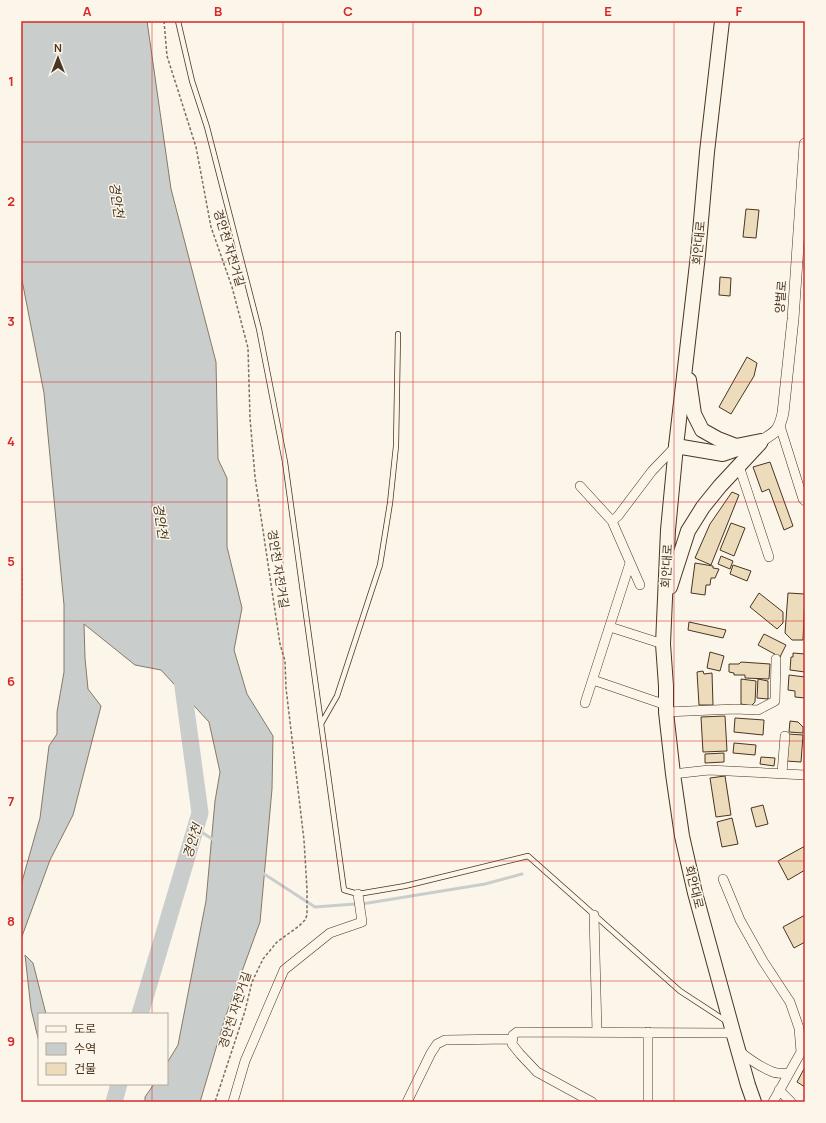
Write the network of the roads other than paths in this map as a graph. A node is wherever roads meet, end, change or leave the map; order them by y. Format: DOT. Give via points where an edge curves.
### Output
graph roads {
  1 [pos="178,21"];
  2 [pos="722,21"];
  3 [pos="805,144"];
  4 [pos="398,334"];
  5 [pos="686,359"];
  6 [pos="780,426"];
  7 [pos="761,441"];
  8 [pos="676,446"];
  9 [pos="739,466"];
  10 [pos="580,486"];
  11 [pos="805,500"];
  12 [pos="612,521"];
  13 [pos="768,557"];
  14 [pos="630,563"];
  15 [pos="640,585"];
  16 [pos="665,605"];
  17 [pos="610,627"];
  18 [pos="663,644"];
  19 [pos="776,659"];
  20 [pos="593,680"];
  21 [pos="585,703"];
  22 [pos="666,708"];
  23 [pos="321,724"];
  24 [pos="785,736"];
  25 [pos="782,773"];
  26 [pos="673,774"];
  27 [pos="805,775"];
  28 [pos="723,879"];
  29 [pos="358,896"];
  30 [pos="594,915"];
  31 [pos="732,1028"];
  32 [pos="597,1032"];
  33 [pos="648,1032"];
  34 [pos="513,1039"];
  35 [pos="738,1050"];
  36 [pos="803,1052"];
  37 [pos="789,1073"];
  38 [pos="748,1085"];
  39 [pos="780,1090"];
  40 [pos="233,1102"];
  41 [pos="407,1102"];
  42 [pos="592,1102"];
  43 [pos="648,1102"];
  44 [pos="747,1102"];
  45 [pos="754,1102"];
  46 [pos="773,1102"];
  47 [pos="791,1102"];
  1 -- 23 [label="lane" via="259,329 285,462"];
  2 -- 5 [label="main road, 회안대로"];
  3 -- 6 [label="street, 양벌로" via="793,319"];
  4 -- 23 [label="lane" via="396,446 380,565 337,696"];
  5 -- 7 [label="main road" via="694,414 702,430 736,446"];
  5 -- 8 [label="main road, 회안대로"];
  6 -- 7 [label="street"];
  6 -- 11 [label="street"];
  7 -- 8 [label="main road" via="723,454"];
  7 -- 9 [label="main road"];
  8 -- 12 [label="street" via="652,471"];
  8 -- 16 [label="main road, 회안대로" via="668,530"];
  9 -- 13 [label="street"];
  9 -- 16 [label="main road" via="703,507 688,531"];
  10 -- 12 [label="street"];
  12 -- 14 [label="street"];
  14 -- 15 [label="street"];
  14 -- 17 [label="street"];
  16 -- 18 [label="main road, 회안대로"];
  17 -- 18 [label="street"];
  17 -- 20 [label="street"];
  18 -- 22 [label="main road, 회안대로"];
  19 -- 22 [label="street" via="775,701 758,710"];
  20 -- 21 [label="street"];
  20 -- 22 [label="street"];
  22 -- 26 [label="main road, 회안대로"];
  23 -- 29 [label="lane" via="344,890"];
  24 -- 25 [label="street"];
  25 -- 26 [label="street" via="709,770"];
  25 -- 27 [label="street"];
  26 -- 31 [label="main road, 회안대로" via="695,893"];
  28 -- 36 [label="street" via="740,920 790,1002"];
  29 -- 30 [label="lane" via="528,856"];
  29 -- 40 [label="street" via="362,922 330,933 284,970 245,1061"];
  30 -- 31 [label="lane" via="680,991"];
  30 -- 32 [label="street"];
  31 -- 33 [label="street"];
  31 -- 35 [label="main road, 회안대로"];
  32 -- 33 [label="street"];
  32 -- 34 [label="street" via="517,1032"];
  33 -- 43 [label="street"];
  34 -- 41 [label="street" via="445,1040 437,1044"];
  34 -- 42 [label="street" via="512,1044 537,1072"];
  35 -- 37 [label="street" via="773,1072"];
  35 -- 38 [label="main road, 회안대로"];
  36 -- 37 [label="street"];
  37 -- 39 [label="street"];
  38 -- 44 [label="street"];
  38 -- 45 [label="main road, 회안대로"];
  39 -- 46 [label="street"];
  39 -- 47 [label="street"];
}
